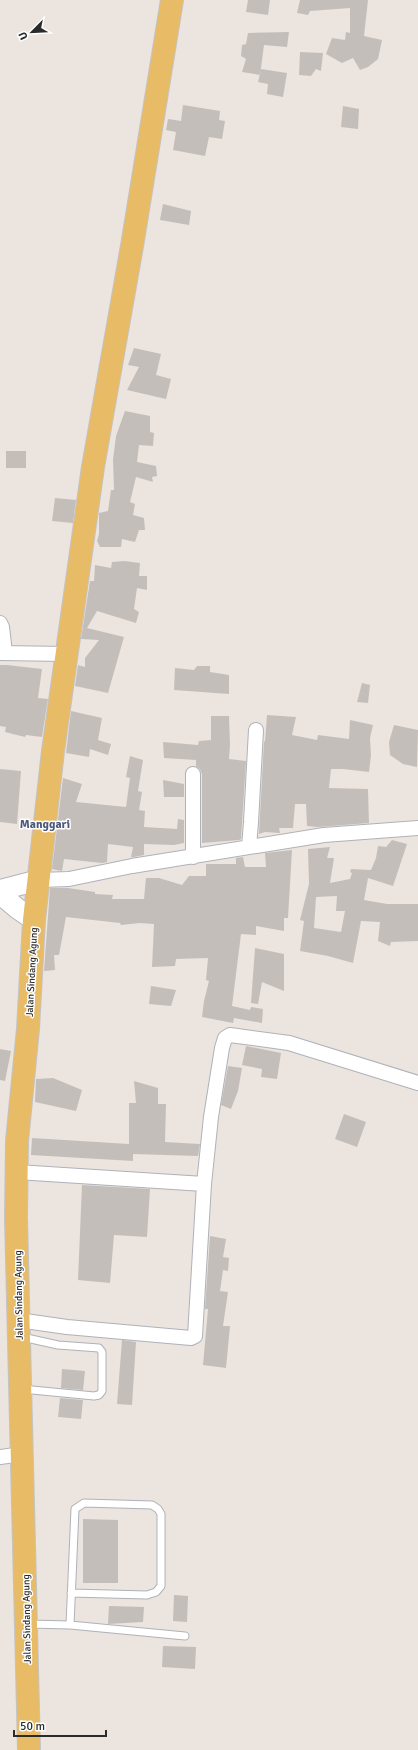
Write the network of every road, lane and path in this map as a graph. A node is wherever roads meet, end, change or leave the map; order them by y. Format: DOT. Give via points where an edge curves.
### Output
graph roads {
  1 [pos="172,0"];
  2 [pos="0,623"];
  3 [pos="2,653"];
  4 [pos="66,654"];
  5 [pos="256,730"];
  6 [pos="193,774"];
  7 [pos="418,828"];
  8 [pos="248,847"];
  9 [pos="193,857"];
  10 [pos="39,880"];
  11 [pos="0,890"];
  12 [pos="0,894"];
  13 [pos="34,920"];
  14 [pos="418,1083"];
  15 [pos="17,1172"];
  16 [pos="204,1184"];
  17 [pos="18,1328"];
  18 [pos="20,1389"];
  19 [pos="22,1454"];
  20 [pos="0,1458"];
  21 [pos="71,1593"];
  22 [pos="26,1624"];
  23 [pos="70,1625"];
  24 [pos="185,1636"];
  25 [pos="29,1750"];
  1 -- 4 [label="main road, Jalan Sindang Agung" via="93,467"];
  2 -- 3 [label="street"];
  3 -- 4 [label="street"];
  4 -- 10 [label="main road, Jalan Sindang Agung"];
  5 -- 8 [label="street"];
  6 -- 9 [label="street"];
  7 -- 8 [label="street" via="324,835"];
  8 -- 9 [label="street"];
  9 -- 10 [label="street" via="70,879"];
  10 -- 11 [label="main road"];
  10 -- 13 [label="main road, Jalan Sindang Agung"];
  12 -- 13 [label="main road"];
  13 -- 15 [label="main road, Jalan Sindang Agung" via="28,1029 17,1141"];
  14 -- 16 [label="street" via="289,1043 230,1035 225,1038 222,1048"];
  15 -- 16 [label="street"];
  15 -- 17 [label="main road, Jalan Sindang Agung"];
  16 -- 17 [label="street" via="195,1336 191,1338 66,1327"];
  17 -- 18 [label="main road, Jalan Sindang Agung"];
  17 -- 18 [label="lane" via="58,1345 99,1348 102,1352 102,1391 99,1395"];
  18 -- 19 [label="main road, Jalan Sindang Agung"];
  19 -- 20 [label="street"];
  19 -- 22 [label="main road, Jalan Sindang Agung"];
  21 -- 21 [label="lane" via="75,1509 79,1505 152,1505 158,1509 161,1514 161,1586 156,1592 147,1595"];
  21 -- 23 [label="lane"];
  22 -- 23 [label="lane"];
  22 -- 25 [label="main road, Jalan Sindang Agung"];
  23 -- 24 [label="lane"];
}
